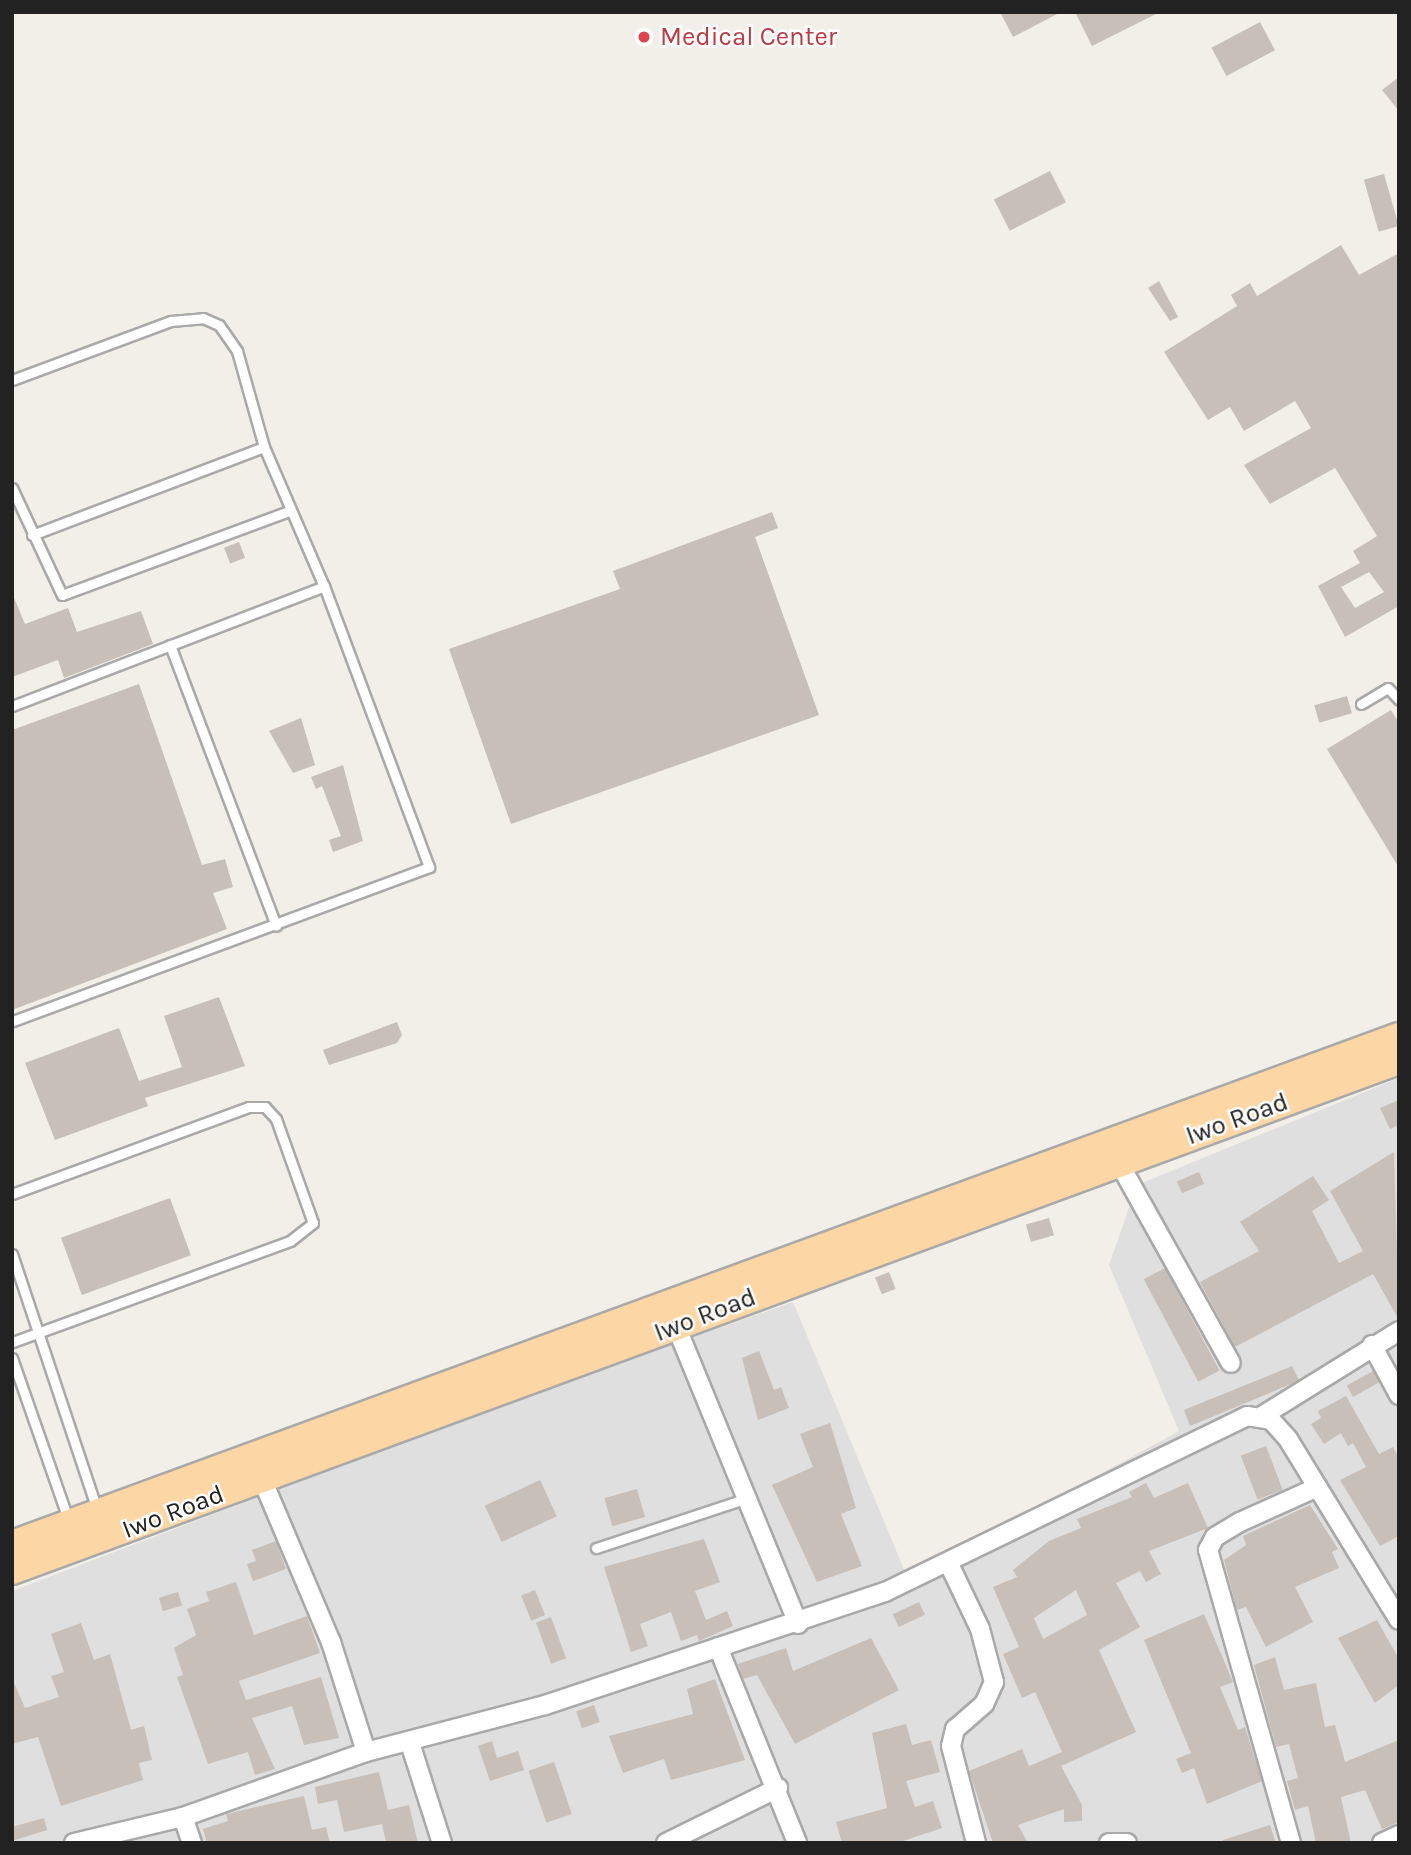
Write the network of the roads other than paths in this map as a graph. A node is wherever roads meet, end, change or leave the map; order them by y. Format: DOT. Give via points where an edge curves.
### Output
graph roads {
  1 [pos="12,380"];
  2 [pos="264,447"];
  3 [pos="12,488"];
  4 [pos="289,511"];
  5 [pos="32,535"];
  6 [pos="324,586"];
  7 [pos="170,645"];
  8 [pos="1399,700"];
  9 [pos="1361,704"];
  10 [pos="12,706"];
  11 [pos="276,926"];
  12 [pos="12,1021"];
  13 [pos="1399,1036"];
  14 [pos="1399,1061"];
  15 [pos="1119,1163"];
  16 [pos="12,1194"];
  17 [pos="12,1254"];
  18 [pos="714,1284"];
  19 [pos="723,1309"];
  20 [pos="676,1326"];
  21 [pos="1399,1331"];
  22 [pos="39,1333"];
  23 [pos="12,1342"];
  24 [pos="1372,1345"];
  25 [pos="12,1358"];
  26 [pos="1231,1363"];
  27 [pos="1399,1395"];
  28 [pos="1262,1416"];
  29 [pos="262,1479"];
  30 [pos="1318,1487"];
  31 [pos="748,1497"];
  32 [pos="103,1525"];
  33 [pos="74,1535"];
  34 [pos="12,1545"];
  35 [pos="596,1548"];
  36 [pos="949,1564"];
  37 [pos="12,1571"];
  38 [pos="1399,1620"];
  39 [pos="798,1624"];
  40 [pos="718,1647"];
  41 [pos="410,1743"];
  42 [pos="366,1752"];
  43 [pos="778,1788"];
  44 [pos="183,1816"];
  45 [pos="1399,1835"];
  46 [pos="74,1843"];
  47 [pos="192,1843"];
  48 [pos="442,1843"];
  49 [pos="666,1843"];
  50 [pos="797,1843"];
  51 [pos="976,1843"];
  52 [pos="1109,1843"];
  53 [pos="1126,1843"];
  54 [pos="1291,1843"];
  55 [pos="1382,1843"];
  1 -- 2 [label="lane" via="171,321 203,317 219,325 237,351"];
  2 -- 4 [label="lane"];
  2 -- 5 [label="lane"];
  3 -- 5 [label="lane"];
  4 -- 5 [label="lane" via="69,595 56,589"];
  4 -- 6 [label="lane"];
  6 -- 7 [label="lane"];
  6 -- 11 [label="lane" via="429,867"];
  7 -- 10 [label="lane"];
  7 -- 11 [label="lane"];
  8 -- 9 [label="lane" via="1388,688"];
  11 -- 12 [label="lane"];
  13 -- 18 [label="main road, Iwo Road"];
  14 -- 15 [label="main road, Iwo Road"];
  15 -- 19 [label="main road, Iwo Road"];
  15 -- 26 [label="street"];
  16 -- 22 [label="lane" via="249,1107 265,1107 313,1219 307,1232 290,1241"];
  17 -- 22 [label="lane"];
  18 -- 19 [label="main road"];
  18 -- 32 [label="main road, Iwo Road"];
  19 -- 20 [label="main road, Iwo Road"];
  20 -- 29 [label="main road, Iwo Road"];
  20 -- 31 [label="street"];
  21 -- 24 [label="street"];
  22 -- 23 [label="lane"];
  22 -- 32 [label="lane"];
  24 -- 27 [label="street"];
  24 -- 28 [label="street"];
  25 -- 33 [label="lane"];
  28 -- 30 [label="street" via="1288,1439"];
  28 -- 36 [label="street" via="1236,1420"];
  29 -- 32 [label="main road, Iwo Road"];
  29 -- 42 [label="street" via="331,1642"];
  30 -- 38 [label="street"];
  30 -- 54 [label="street" via="1240,1522 1215,1537 1208,1550"];
  31 -- 35 [label="lane"];
  31 -- 39 [label="street"];
  32 -- 33 [label="main road, Iwo Road"];
  33 -- 34 [label="main road, Iwo Road"];
  33 -- 37 [label="main road, Iwo Road"];
  36 -- 39 [label="street"];
  36 -- 51 [label="street" via="981,1629 994,1682 984,1704 954,1729 951,1746"];
  39 -- 40 [label="street"];
  40 -- 41 [label="street"];
  40 -- 43 [label="street"];
  41 -- 42 [label="street"];
  41 -- 48 [label="street"];
  42 -- 44 [label="street"];
  43 -- 49 [label="street"];
  43 -- 50 [label="street"];
  44 -- 46 [label="street"];
  44 -- 47 [label="street"];
  45 -- 55 [label="street"];
  52 -- 53 [label="street"];
}
